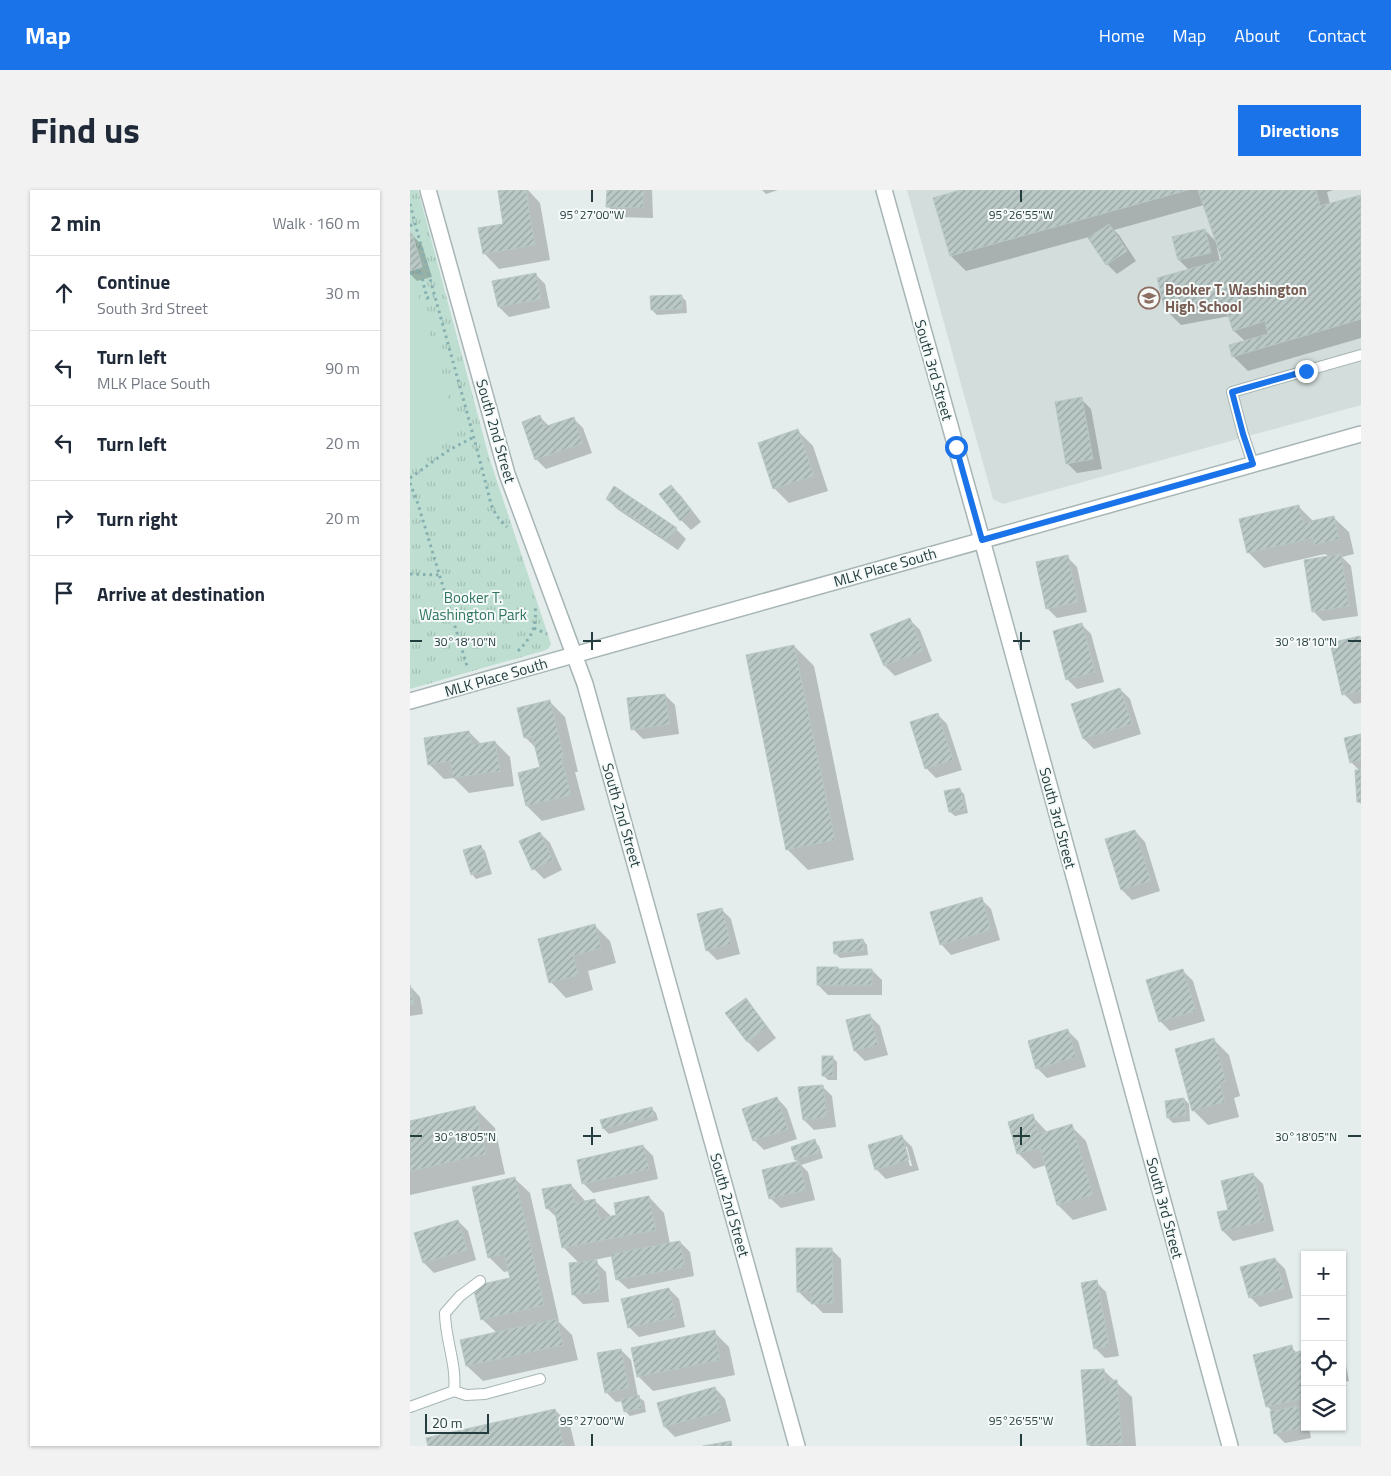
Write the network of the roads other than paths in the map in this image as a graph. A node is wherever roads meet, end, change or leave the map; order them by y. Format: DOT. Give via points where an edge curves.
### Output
graph roads {
  1 [pos="428,190"];
  2 [pos="884,190"];
  3 [pos="1361,355"];
  4 [pos="1361,434"];
  5 [pos="1253,464"];
  6 [pos="982,540"];
  7 [pos="574,654"];
  8 [pos="410,701"];
  9 [pos="480,1280"];
  10 [pos="540,1378"];
  11 [pos="454,1391"];
  12 [pos="410,1407"];
  13 [pos="797,1446"];
  14 [pos="1230,1446"];
  1 -- 7 [label="street, South 2nd Street" via="507,474"];
  2 -- 6 [label="street, South 3rd Street"];
  3 -- 5 [label="lane" via="1232,392"];
  4 -- 5 [label="street, MLK Place South"];
  5 -- 6 [label="street, MLK Place South"];
  6 -- 7 [label="street, MLK Place South"];
  6 -- 14 [label="street, South 3rd Street"];
  7 -- 8 [label="street, MLK Place South"];
  7 -- 13 [label="street, South 2nd Street"];
  9 -- 11 [label="lane" via="445,1313 455,1377"];
  10 -- 11 [label="lane" via="486,1394 466,1395"];
  11 -- 12 [label="lane"];
}
